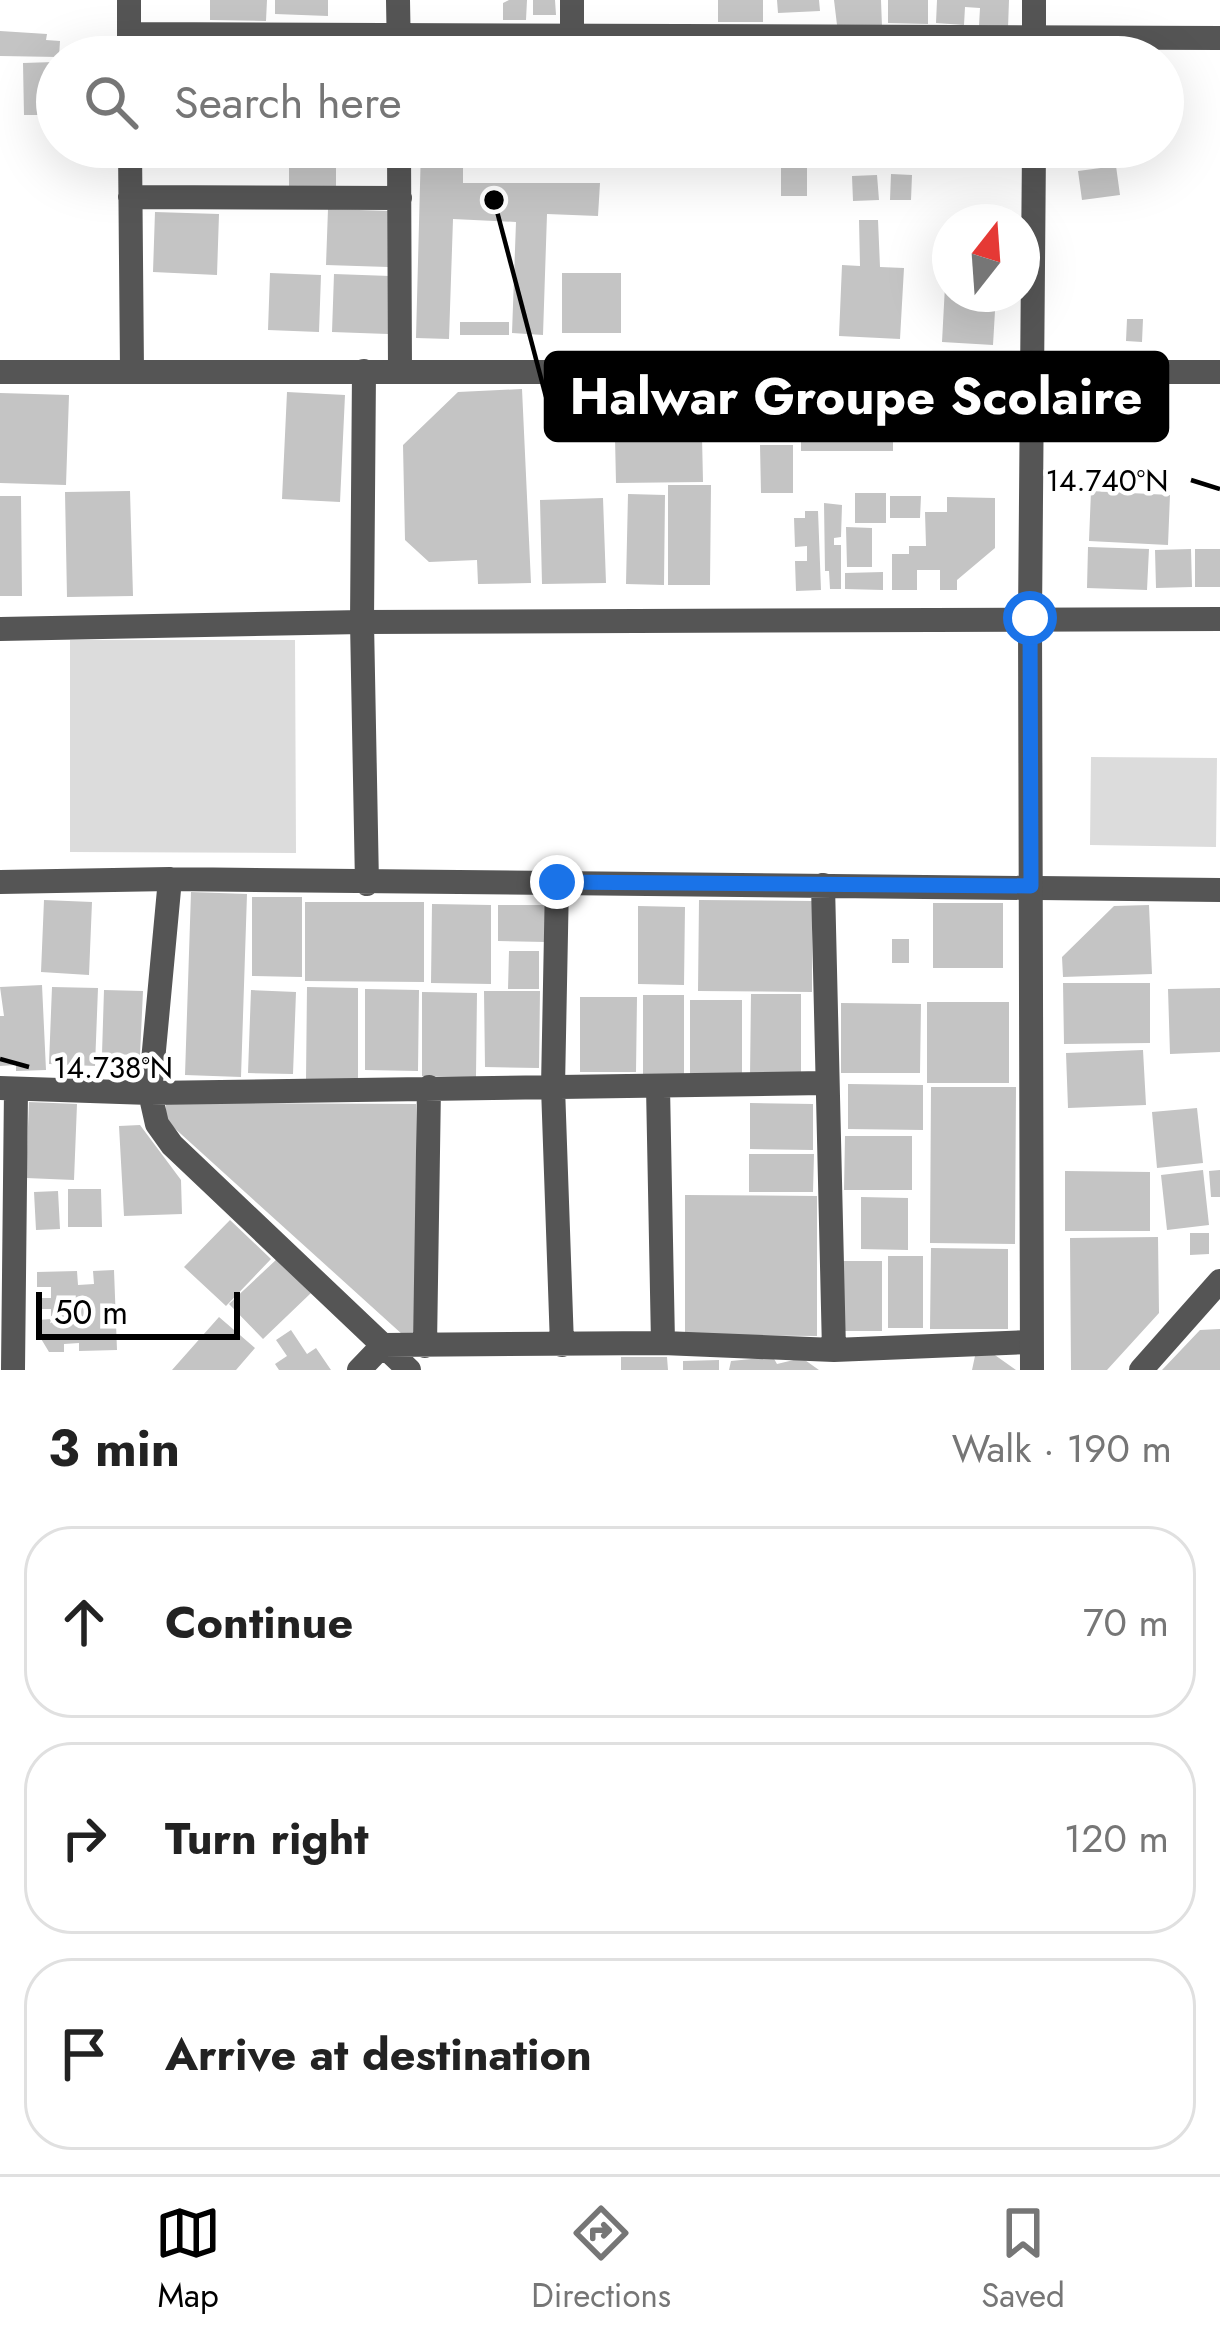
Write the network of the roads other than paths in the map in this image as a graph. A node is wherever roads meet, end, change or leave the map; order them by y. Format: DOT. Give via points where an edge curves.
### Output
graph roads {
  1 [pos="129,0"];
  2 [pos="398,0"];
  3 [pos="572,0"];
  4 [pos="1034,0"];
  5 [pos="129,36"];
  6 [pos="399,36"];
  7 [pos="572,36"];
  8 [pos="1034,36"];
  9 [pos="1220,38"];
  10 [pos="1184,40"];
  11 [pos="130,168"];
  12 [pos="399,168"];
  13 [pos="1034,168"];
  14 [pos="130,197"];
  15 [pos="400,198"];
  16 [pos="400,370"];
  17 [pos="364,371"];
  18 [pos="0,372"];
  19 [pos="1032,372"];
  20 [pos="1220,372"];
  21 [pos="132,373"];
  22 [pos="1030,618"];
  23 [pos="1220,619"];
  24 [pos="362,622"];
  25 [pos="0,629"];
  26 [pos="170,879"];
  27 [pos="0,882"];
  28 [pos="557,882"];
  29 [pos="367,884"];
  30 [pos="823,886"];
  31 [pos="1031,886"];
  32 [pos="1220,890"];
  33 [pos="824,1083"];
  34 [pos="429,1087"];
  35 [pos="553,1087"];
  36 [pos="658,1087"];
  37 [pos="8,1089"];
  38 [pos="150,1093"];
  39 [pos="1220,1281"];
  40 [pos="1208,1309"];
  41 [pos="1030,1342"];
  42 [pos="663,1343"];
  43 [pos="562,1345"];
  44 [pos="382,1346"];
  45 [pos="425,1346"];
  46 [pos="844,1356"];
  47 [pos="13,1370"];
  48 [pos="359,1370"];
  49 [pos="409,1370"];
  50 [pos="1032,1370"];
  51 [pos="1141,1370"];
  1 -- 5 [label="street"];
  2 -- 6 [label="street"];
  3 -- 7 [label="street"];
  4 -- 8 [label="street"];
  9 -- 10 [label="street"];
  11 -- 14 [label="street"];
  12 -- 15 [label="street"];
  13 -- 19 [label="street"];
  14 -- 15 [label="street"];
  14 -- 21 [label="street"];
  15 -- 16 [label="street"];
  16 -- 17 [label="street"];
  16 -- 19 [label="street"];
  17 -- 21 [label="street"];
  17 -- 24 [label="street"];
  18 -- 21 [label="street"];
  19 -- 20 [label="street"];
  19 -- 22 [label="street"];
  22 -- 23 [label="street"];
  22 -- 24 [label="street"];
  22 -- 31 [label="street"];
  24 -- 25 [label="street"];
  24 -- 29 [label="street"];
  26 -- 27 [label="street"];
  26 -- 29 [label="street"];
  26 -- 38 [label="street"];
  28 -- 29 [label="street"];
  28 -- 30 [label="street"];
  28 -- 35 [label="street"];
  30 -- 31 [label="street"];
  30 -- 33 [label="street"];
  31 -- 32 [label="street"];
  31 -- 41 [label="street"];
  33 -- 36 [label="street"];
  33 -- 46 [label="street"];
  34 -- 35 [label="street"];
  34 -- 38 [label="street"];
  34 -- 45 [label="street"];
  35 -- 36 [label="street"];
  35 -- 43 [label="street"];
  36 -- 42 [label="street"];
  37 -- 38 [label="street"];
  37 -- 47 [label="street"];
  38 -- 44 [label="street" via="172,1145"];
  39 -- 40 [label="street"];
  40 -- 51 [label="street"];
  41 -- 46 [label="street"];
  41 -- 50 [label="street"];
  42 -- 43 [label="street"];
  42 -- 46 [label="street"];
  43 -- 45 [label="street"];
  44 -- 45 [label="street"];
  44 -- 48 [label="street"];
  44 -- 49 [label="street"];
}
